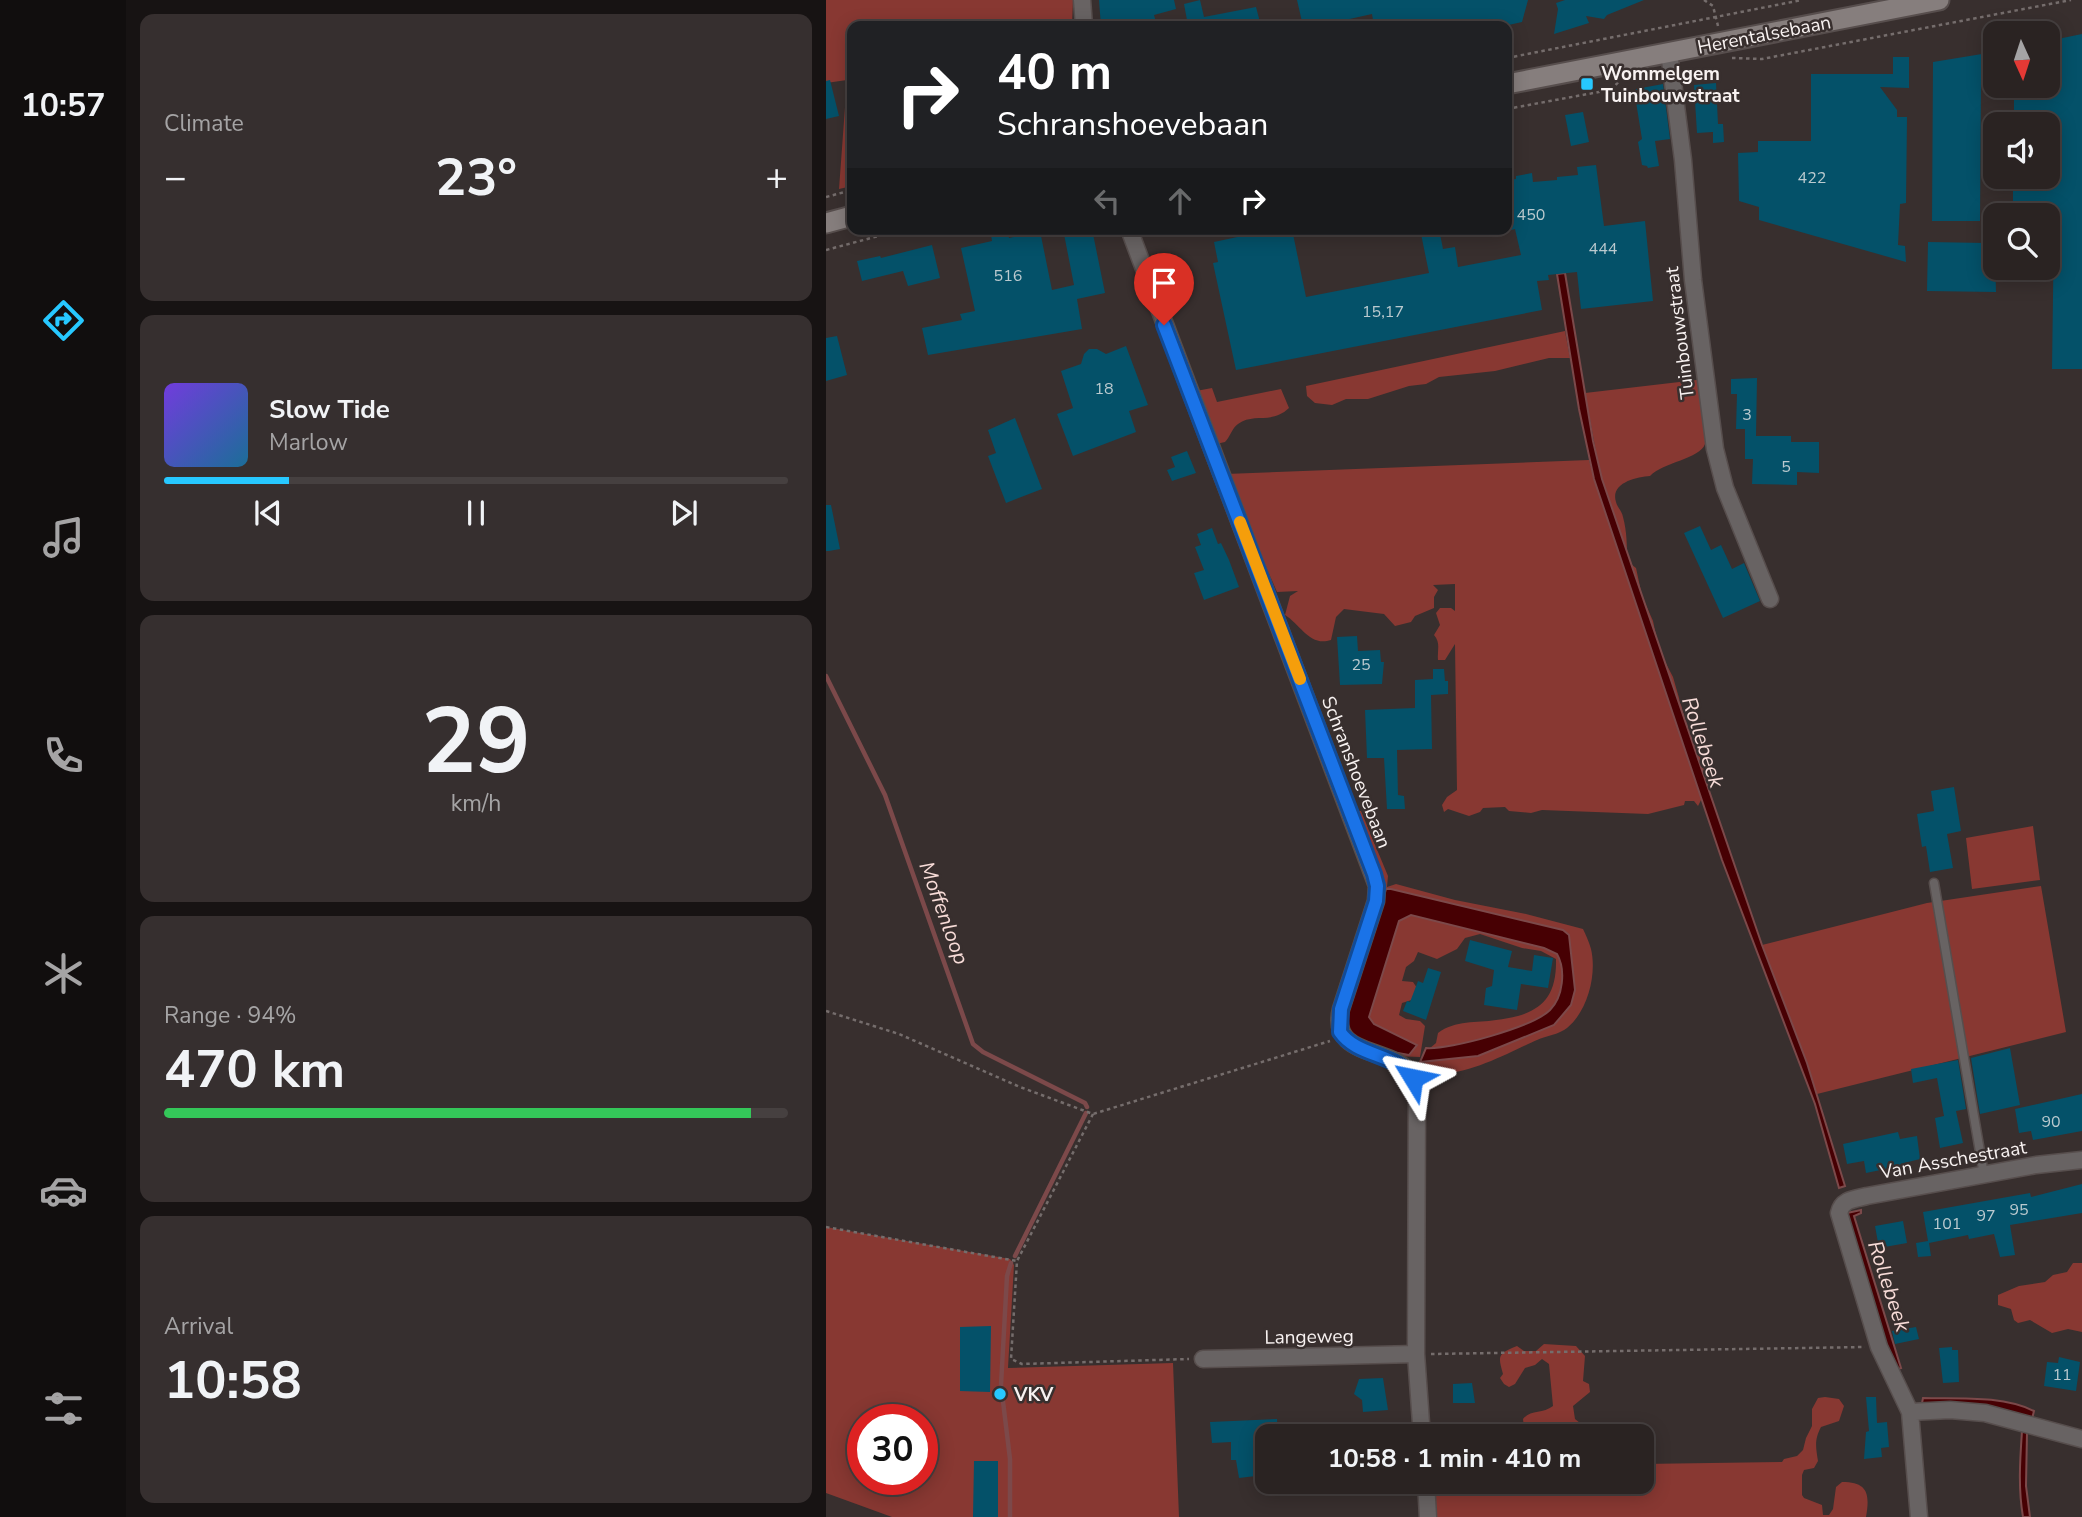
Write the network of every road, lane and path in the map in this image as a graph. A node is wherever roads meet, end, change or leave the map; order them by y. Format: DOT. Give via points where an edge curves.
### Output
graph roads {
  1 [pos="1082,0"];
  2 [pos="1802,0"];
  3 [pos="1940,0"];
  4 [pos="2071,0"];
  5 [pos="1084,21"];
  6 [pos="1669,52"];
  7 [pos="1512,57"];
  8 [pos="1724,57"];
  9 [pos="1625,75"];
  10 [pos="1512,83"];
  11 [pos="1512,108"];
  12 [pos="847,191"];
  13 [pos="826,197"];
  14 [pos="847,217"];
  15 [pos="826,223"];
  16 [pos="882,235"];
  17 [pos="1131,235"];
  18 [pos="826,250"];
  19 [pos="1770,599"];
  20 [pos="1934,883"];
  21 [pos="826,1011"];
  22 [pos="1343,1037"];
  23 [pos="1093,1114"];
  24 [pos="2082,1160"];
  25 [pos="1984,1175"];
  26 [pos="826,1227"];
  27 [pos="1017,1261"];
  28 [pos="1879,1347"];
  29 [pos="1416,1354"];
  30 [pos="1203,1359"];
  31 [pos="1910,1412"];
  32 [pos="1421,1424"];
  33 [pos="2082,1439"];
  34 [pos="1427,1494"];
  35 [pos="1428,1517"];
  36 [pos="1919,1517"];
  1 -- 5 [label="street"];
  2 -- 7 [label="path"];
  3 -- 6 [label="main road, Herentalsebaan"];
  4 -- 8 [label="path" via="1762,60"];
  6 -- 10 [label="main road, Herentalsebaan"];
  6 -- 19 [label="street, Tuinbouwstraat" via="1715,449 1725,488"];
  9 -- 11 [label="path" via="1609,89"];
  12 -- 13 [label="path"];
  14 -- 15 [label="main road"];
  16 -- 18 [label="path"];
  17 -- 22 [label="street, Schranshoevebaan" via="1374,874 1376,901 1339,1018"];
  20 -- 25 [label="lane"];
  21 -- 23 [label="path" via="900,1034"];
  22 -- 23 [label="path"];
  22 -- 29 [label="street" via="1407,1069 1417,1088"];
  23 -- 27 [label="path"];
  24 -- 25 [label="street, Van Asschestraat"];
  25 -- 28 [label="street, Van Asschestraat" via="1848,1200 1840,1208"];
  26 -- 27 [label="path"];
  27 -- 30 [label="path" via="1010,1356 1014,1362"];
  28 -- 29 [label="path"];
  28 -- 31 [label="street"];
  29 -- 30 [label="street, Langeweg"];
  29 -- 32 [label="street"];
  31 -- 33 [label="street" via="1985,1413"];
  31 -- 36 [label="street"];
  34 -- 35 [label="street"];
}
